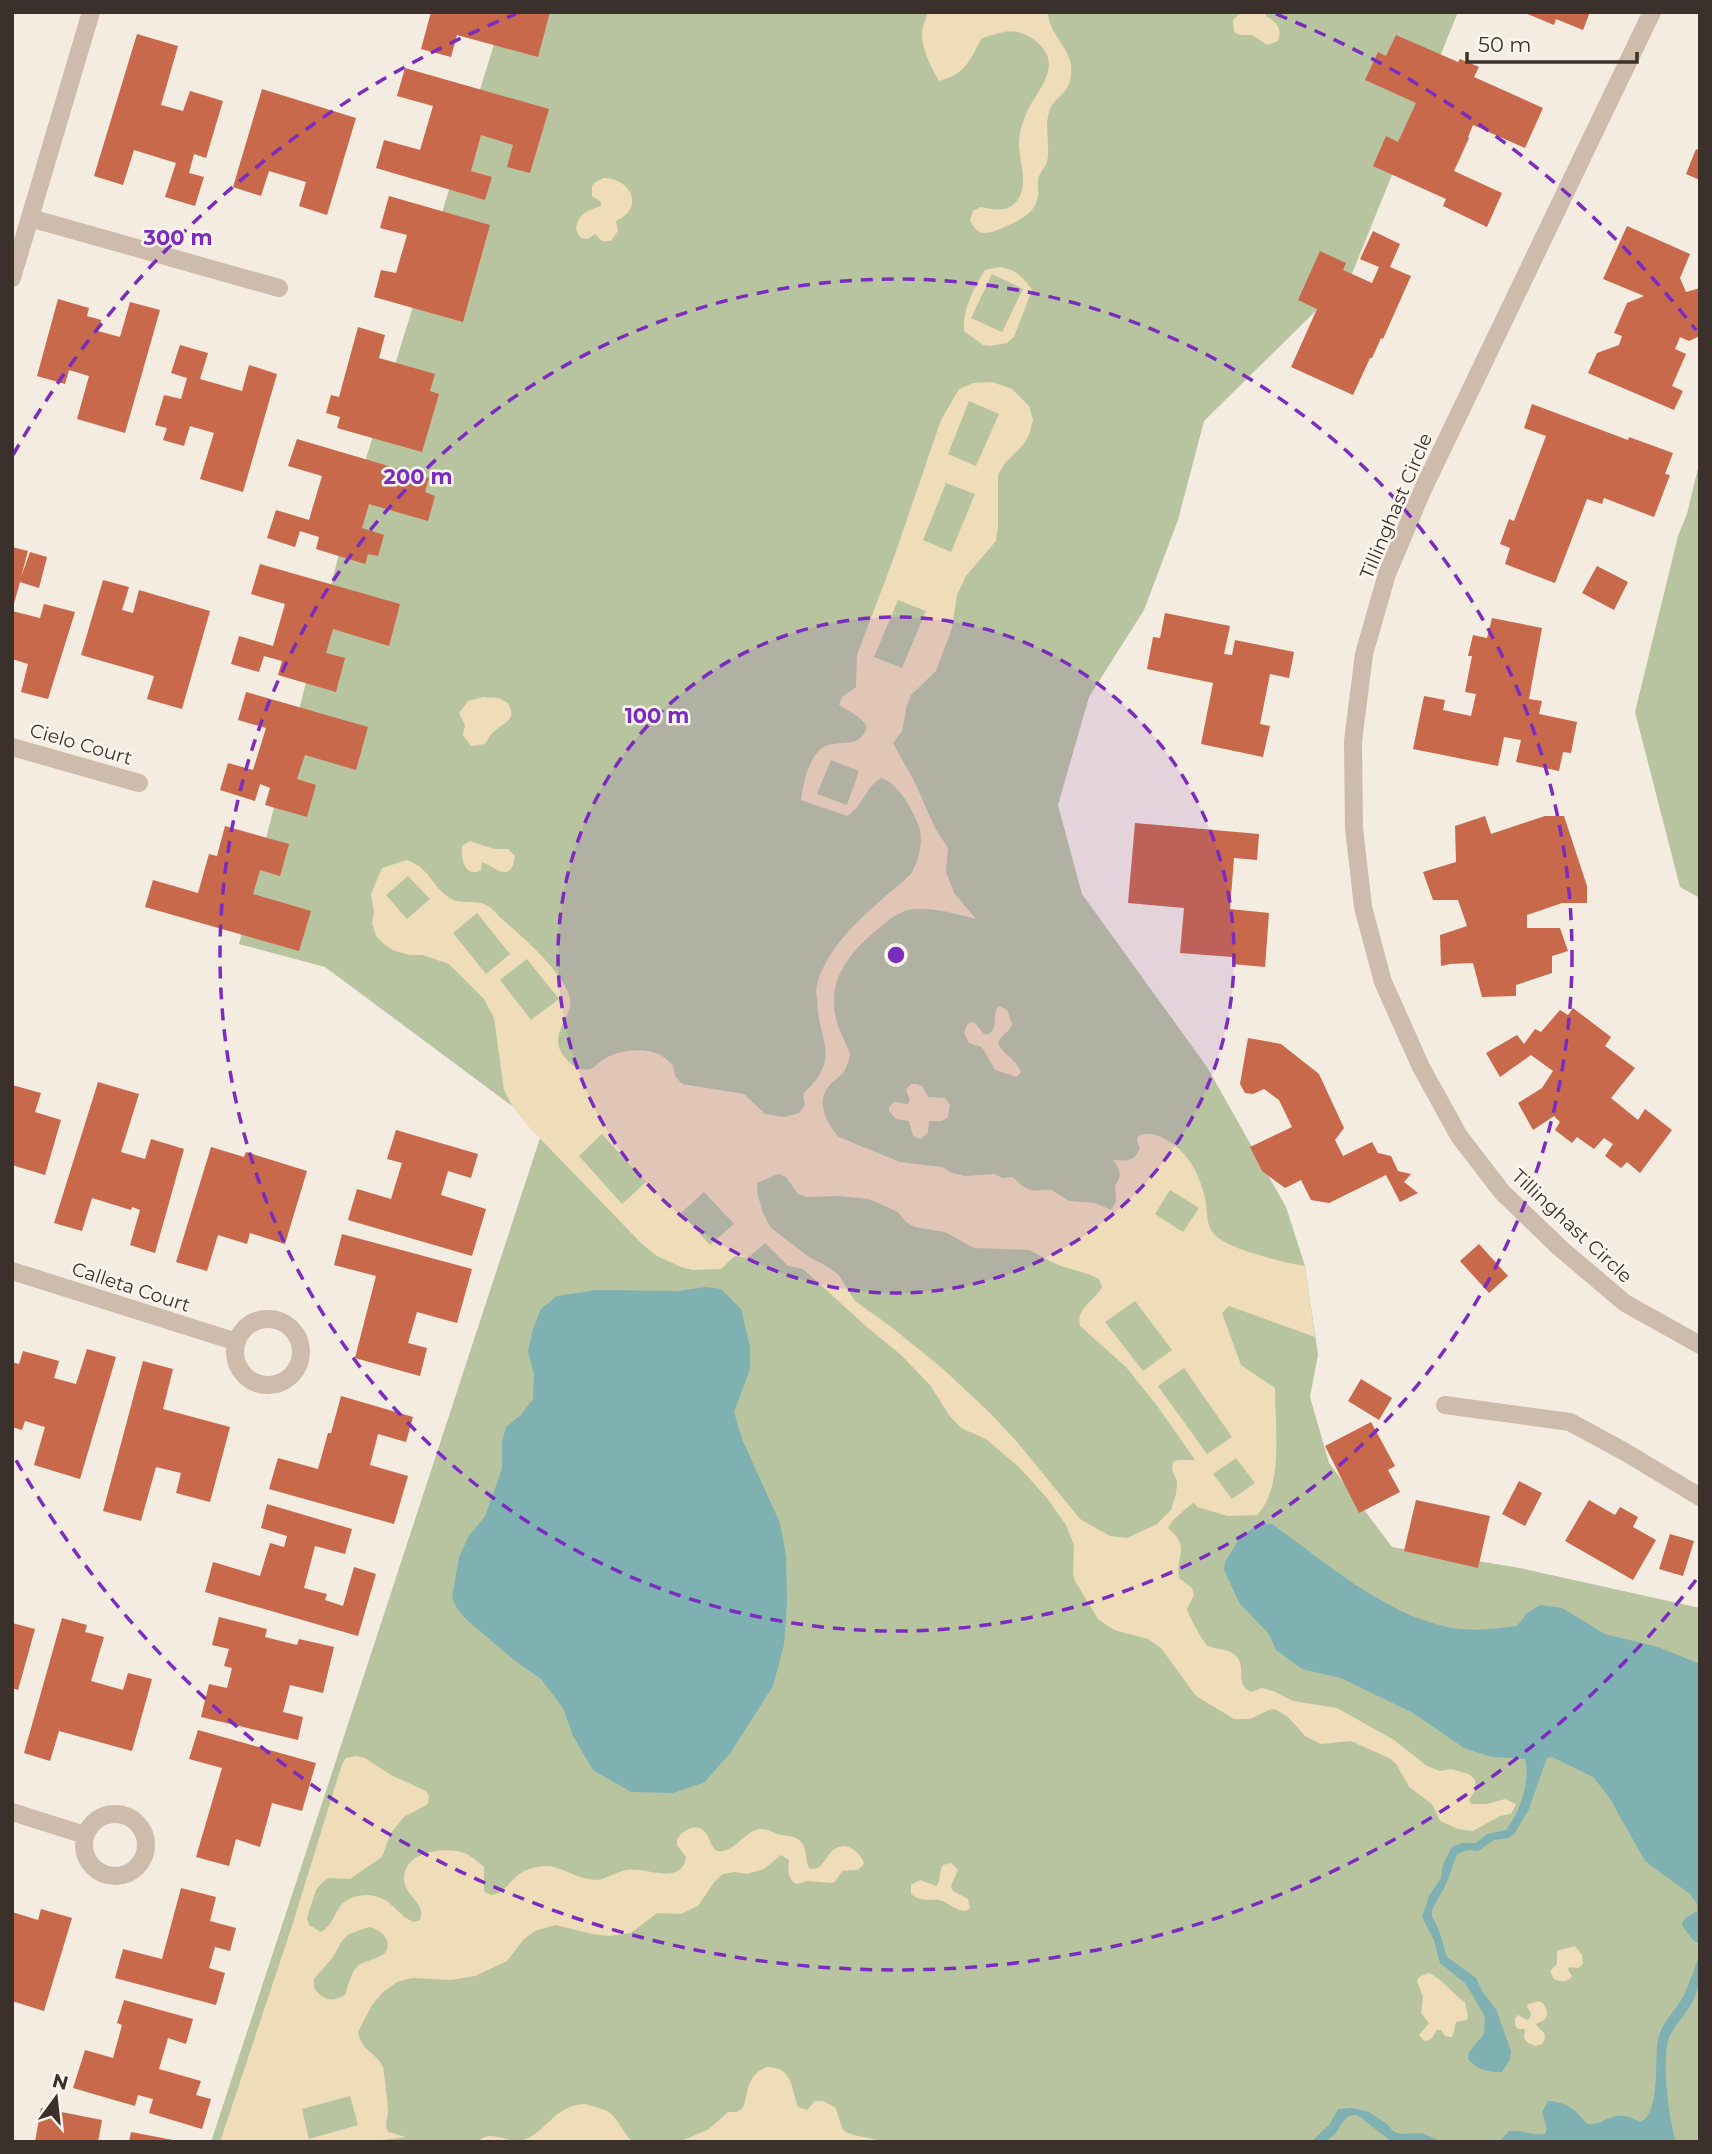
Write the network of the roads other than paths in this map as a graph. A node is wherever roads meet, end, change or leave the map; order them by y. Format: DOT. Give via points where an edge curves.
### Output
graph roads {
  1 [pos="90,12"];
  2 [pos="1652,12"];
  3 [pos="30,218"];
  4 [pos="12,278"];
  5 [pos="279,288"];
  6 [pos="12,747"];
  7 [pos="139,783"];
  8 [pos="12,1271"];
  9 [pos="237,1342"];
  10 [pos="1700,1345"];
  11 [pos="1445,1405"];
  12 [pos="1700,1496"];
  13 [pos="12,1812"];
  14 [pos="85,1835"];
  1 -- 3 [label="street"];
  2 -- 10 [label="street, Tillinghast Circle" via="1423,489 1387,574 1364,654 1353,741 1354,828 1363,907 1383,982 1421,1067 1459,1136 1502,1192 1560,1248 1625,1303"];
  3 -- 4 [label="street"];
  3 -- 5 [label="street"];
  6 -- 7 [label="street, Cielo Court"];
  8 -- 9 [label="street, Calleta Court"];
  11 -- 12 [label="street" via="1570,1422"];
  13 -- 14 [label="street"];
}
